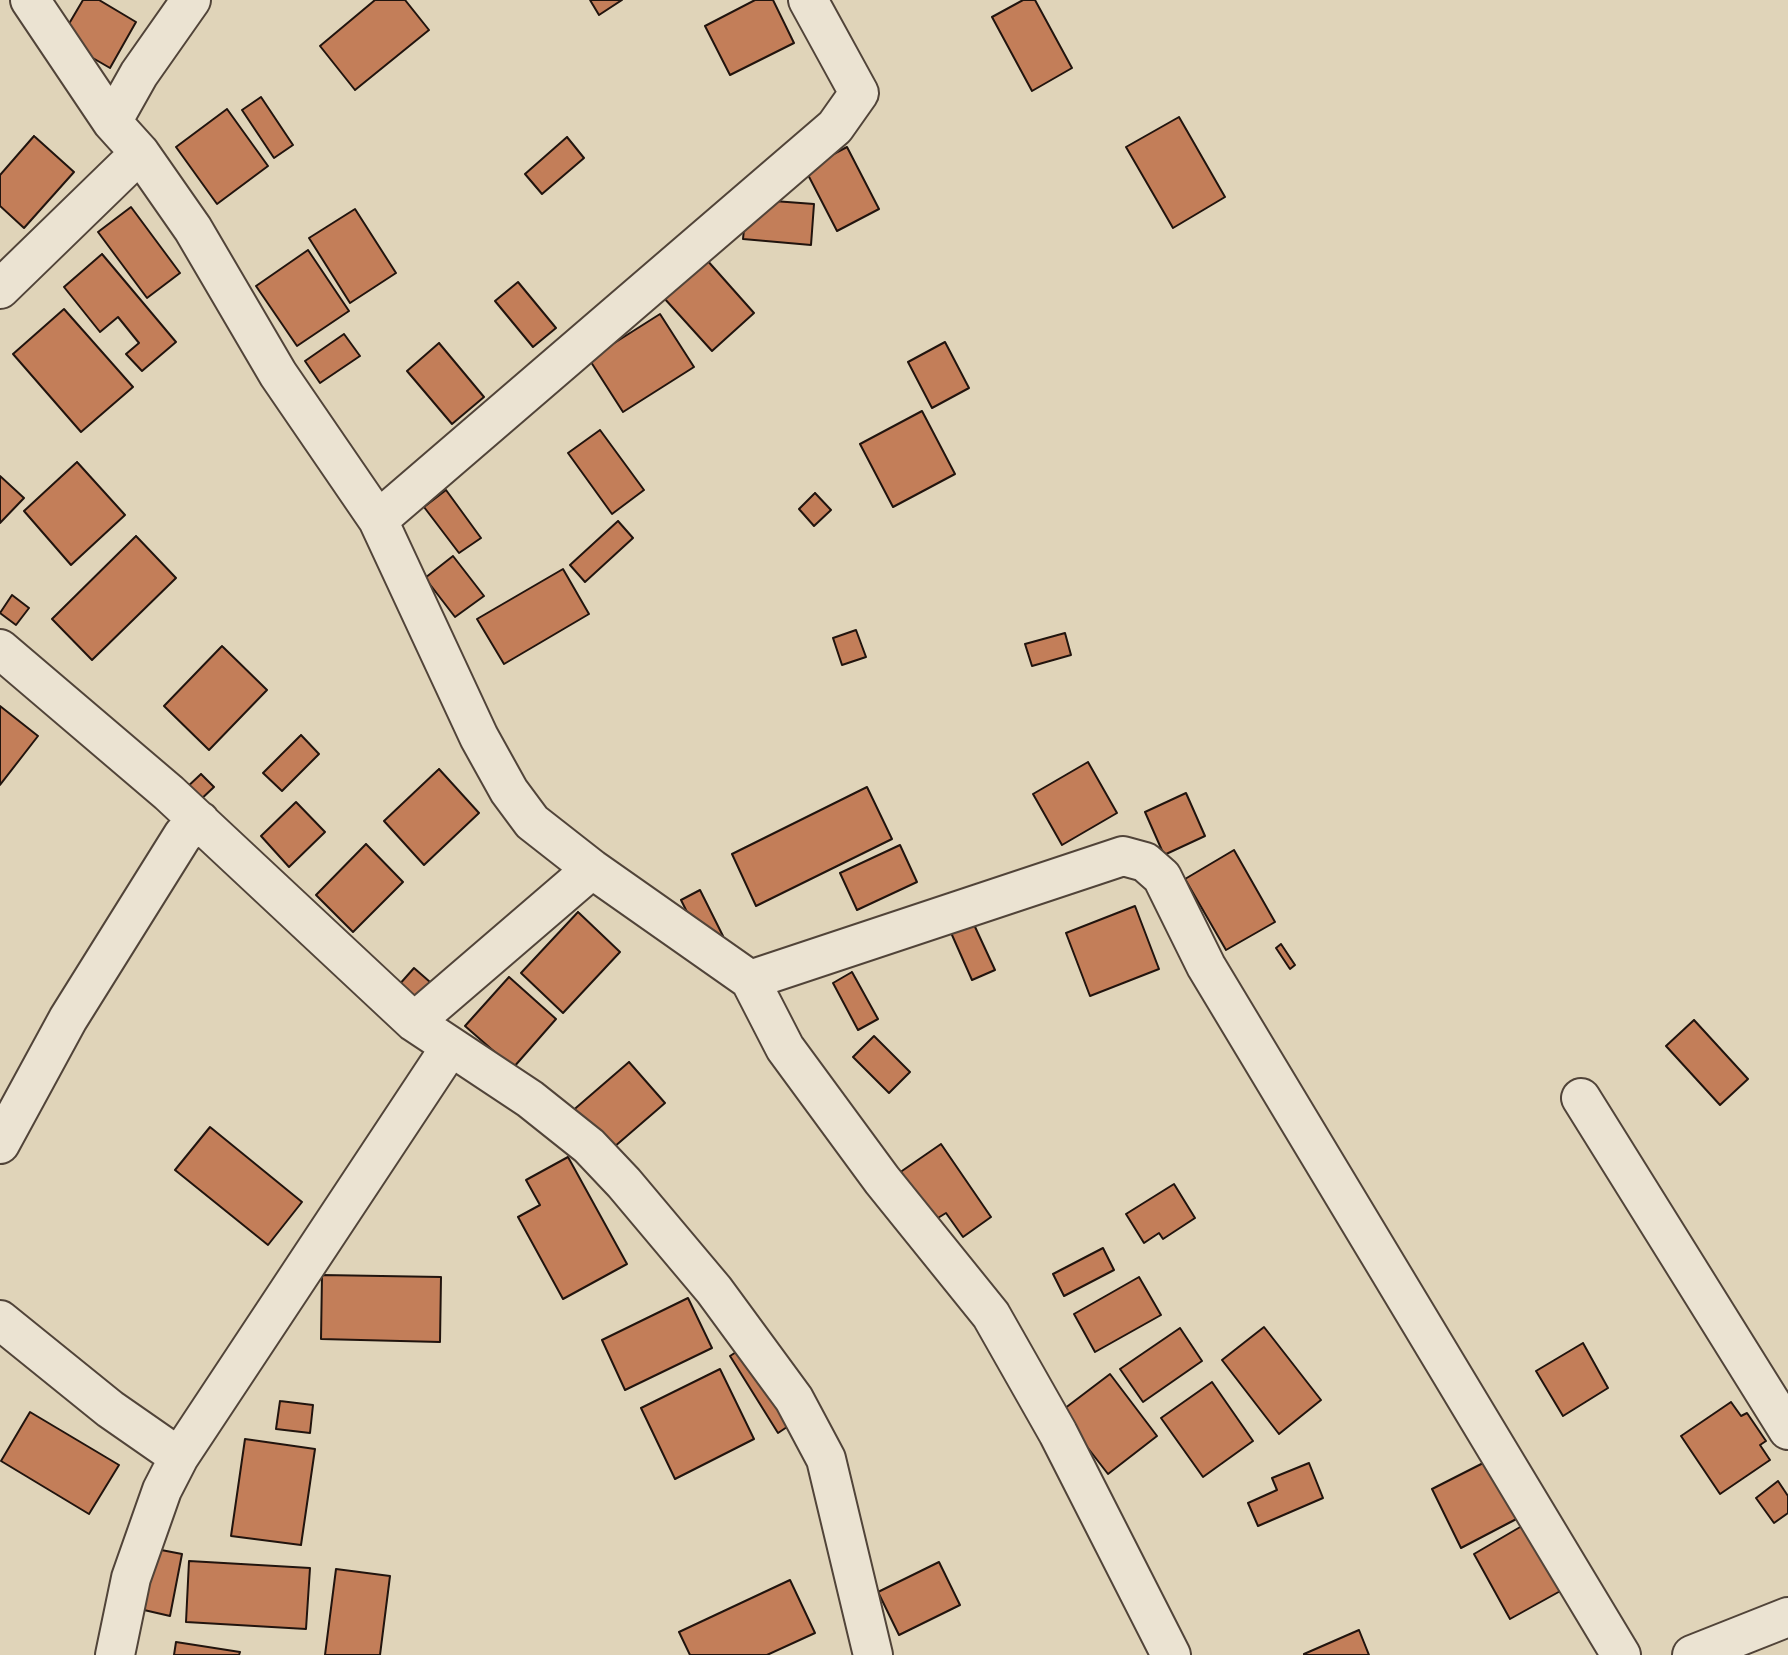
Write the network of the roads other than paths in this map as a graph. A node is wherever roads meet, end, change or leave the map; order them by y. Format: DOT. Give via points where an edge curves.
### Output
graph roads {
  1 [pos="30,0"];
  2 [pos="191,0"];
  3 [pos="808,0"];
  4 [pos="112,122"];
  5 [pos="140,153"];
  6 [pos="0,289"];
  7 [pos="378,520"];
  8 [pos="0,649"];
  9 [pos="200,821"];
  10 [pos="592,869"];
  11 [pos="750,980"];
  12 [pos="414,1022"];
  13 [pos="449,1049"];
  14 [pos="1581,1098"];
  15 [pos="0,1144"];
  16 [pos="0,1320"];
  17 [pos="1788,1430"];
  18 [pos="179,1457"];
  19 [pos="1788,1617"];
  20 [pos="863,1652"];
  21 [pos="115,1655"];
  22 [pos="1171,1655"];
  23 [pos="1621,1655"];
  24 [pos="1692,1655"];
  1 -- 4 [label="street"];
  2 -- 4 [label="street"];
  3 -- 7 [label="street" via="859,93 835,127"];
  4 -- 5 [label="street"];
  5 -- 6 [label="street"];
  5 -- 7 [label="street" via="193,229 278,374"];
  7 -- 10 [label="street" via="509,791 532,822"];
  8 -- 9 [label="street"];
  9 -- 12 [label="street"];
  9 -- 15 [label="street" via="183,835 76,1006"];
  10 -- 11 [label="street"];
  10 -- 12 [label="street"];
  11 -- 22 [label="street" via="785,1048 991,1315 1058,1433"];
  11 -- 23 [label="street" via="1123,856 1145,862 1162,877 1206,966"];
  12 -- 13 [label="street"];
  13 -- 18 [label="street"];
  13 -- 20 [label="street" via="530,1099 589,1146 714,1290 794,1399 826,1459"];
  14 -- 17 [label="street"];
  16 -- 18 [label="street"];
  18 -- 21 [label="street" via="131,1578"];
  19 -- 24 [label="street"];
}
